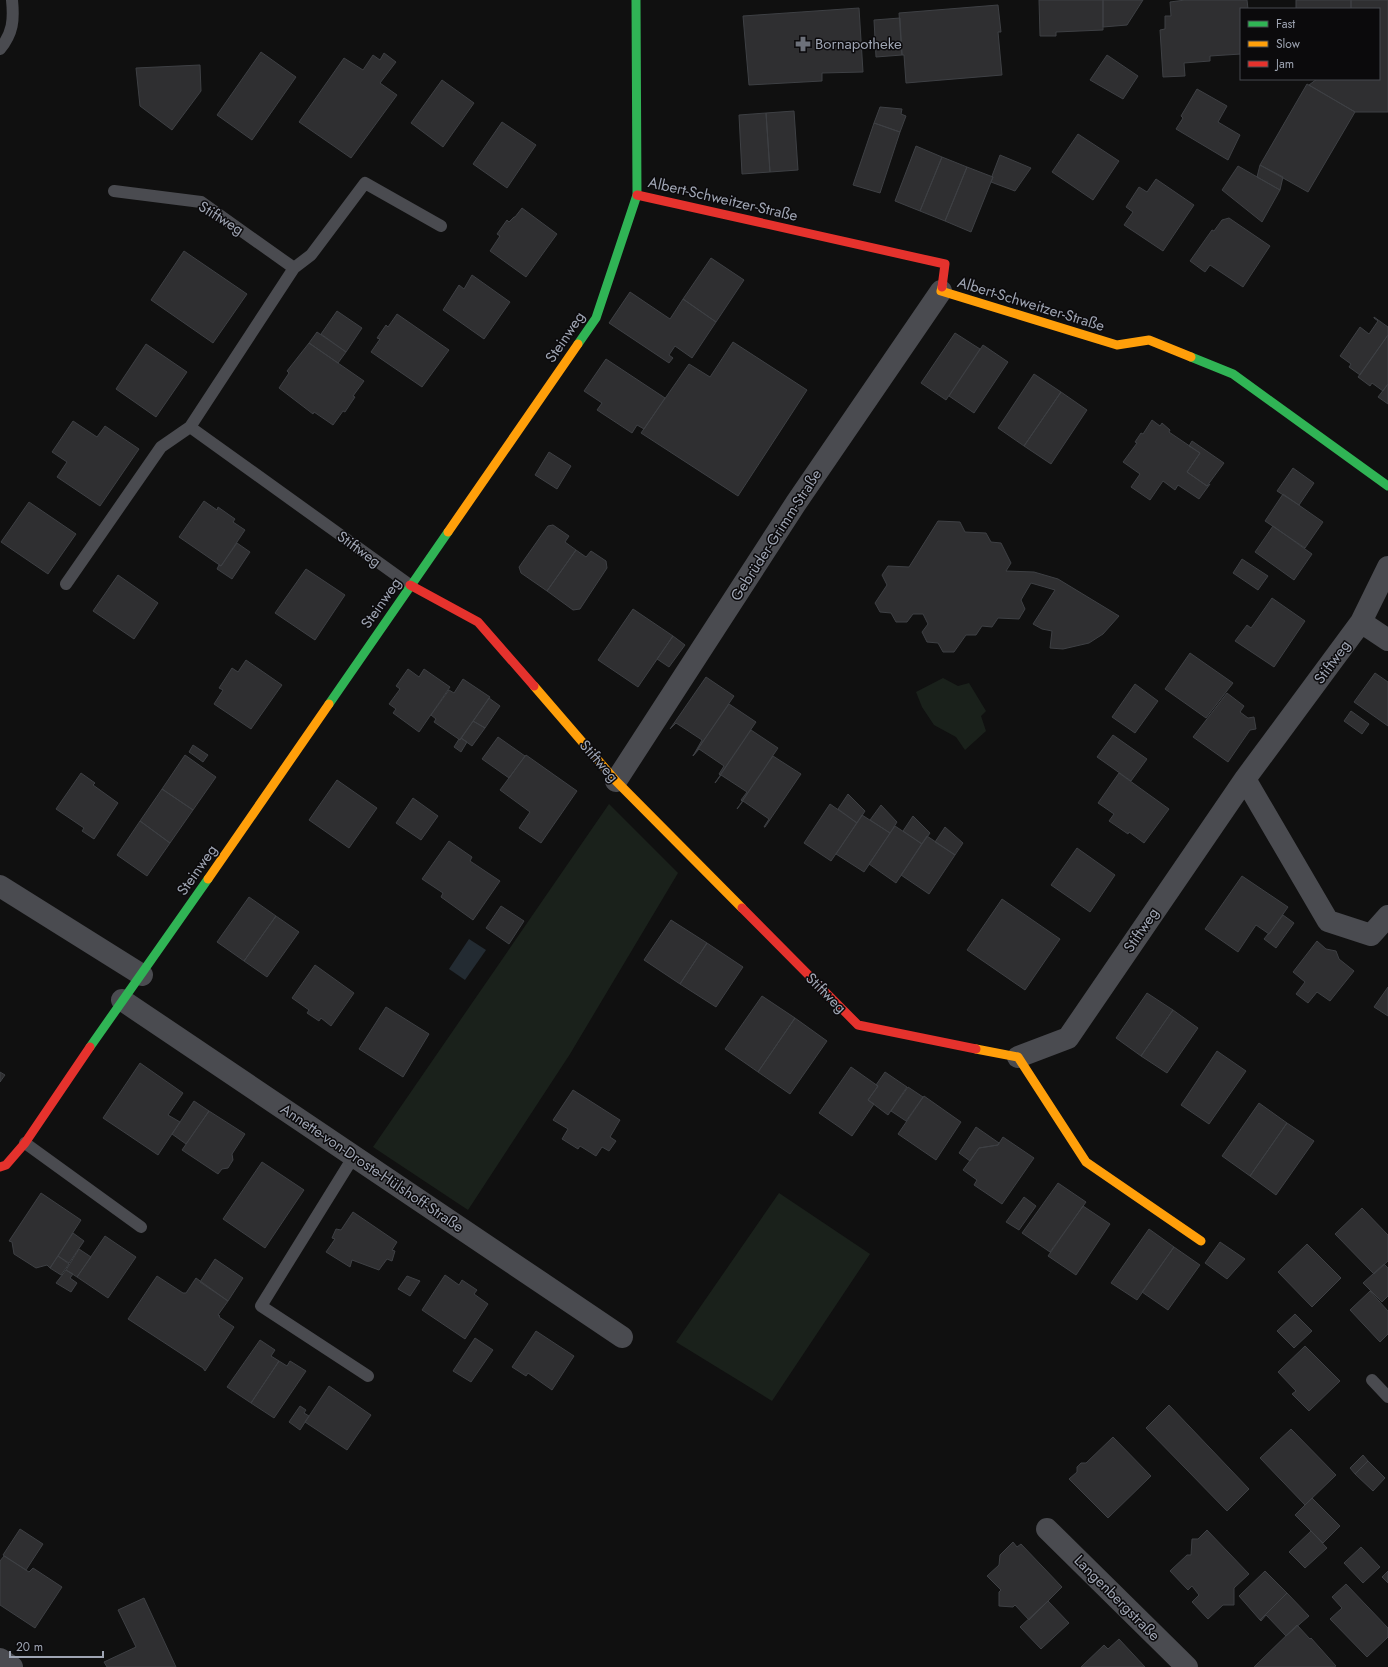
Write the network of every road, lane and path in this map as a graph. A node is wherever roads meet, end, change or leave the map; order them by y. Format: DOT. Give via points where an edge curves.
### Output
graph roads {
  1 [pos="12,0"];
  2 [pos="636,0"];
  3 [pos="0,49"];
  4 [pos="114,191"];
  5 [pos="637,194"];
  6 [pos="441,226"];
  7 [pos="294,268"];
  8 [pos="941,291"];
  9 [pos="190,427"];
  10 [pos="1388,486"];
  11 [pos="1388,567"];
  12 [pos="66,584"];
  13 [pos="410,585"];
  14 [pos="1362,622"];
  15 [pos="1388,640"];
  16 [pos="1245,779"];
  17 [pos="616,781"];
  18 [pos="0,886"];
  19 [pos="1388,916"];
  20 [pos="142,976"];
  21 [pos="122,1000"];
  22 [pos="1018,1057"];
  23 [pos="25,1144"];
  24 [pos="354,1156"];
  25 [pos="2,1169"];
  26 [pos="141,1227"];
  27 [pos="1201,1241"];
  28 [pos="622,1337"];
  29 [pos="368,1376"];
  30 [pos="1372,1380"];
  31 [pos="1388,1397"];
  32 [pos="1047,1528"];
  33 [pos="0,1659"];
  34 [pos="12,1667"];
  35 [pos="1187,1667"];
  1 -- 3 [label="lane" via="14,18 8,40"];
  2 -- 5 [label="street, Steinweg"];
  4 -- 7 [label="lane, Stiftweg" via="201,202"];
  5 -- 8 [label="street, Albert-Schweitzer-Straße" via="946,264"];
  5 -- 13 [label="street, Steinweg" via="596,318"];
  6 -- 7 [label="lane" via="365,183 311,255"];
  7 -- 9 [label="lane"];
  8 -- 10 [label="street, Albert-Schweitzer-Straße" via="1117,345 1149,340 1233,374"];
  8 -- 17 [label="street, Gebrüder-Grimm-Straße" via="796,503"];
  9 -- 12 [label="lane" via="161,447"];
  9 -- 13 [label="lane, Stiftweg"];
  11 -- 14 [label="street, Stiftweg"];
  13 -- 17 [label="street, Stiftweg" via="478,622"];
  13 -- 20 [label="street, Steinweg"];
  14 -- 15 [label="street"];
  14 -- 16 [label="street, Stiftweg"];
  16 -- 19 [label="street" via="1328,921 1371,935"];
  16 -- 22 [label="street, Stiftweg" via="1068,1038"];
  17 -- 22 [label="street, Stiftweg" via="858,1025"];
  18 -- 20 [label="street"];
  20 -- 21 [label="street, Steinweg"];
  21 -- 23 [label="street, Steinweg"];
  21 -- 24 [label="street, Annette-von-Droste-Hülshoff-Straße"];
  22 -- 27 [label="street" via="1086,1162"];
  23 -- 25 [label="street, Steinweg"];
  23 -- 26 [label="lane"];
  24 -- 28 [label="street, Annette-von-Droste-Hülshoff-Straße"];
  24 -- 29 [label="lane" via="261,1306"];
  30 -- 31 [label="lane"];
  32 -- 35 [label="street, Langenbergstraße"];
  33 -- 34 [label="street"];
}
